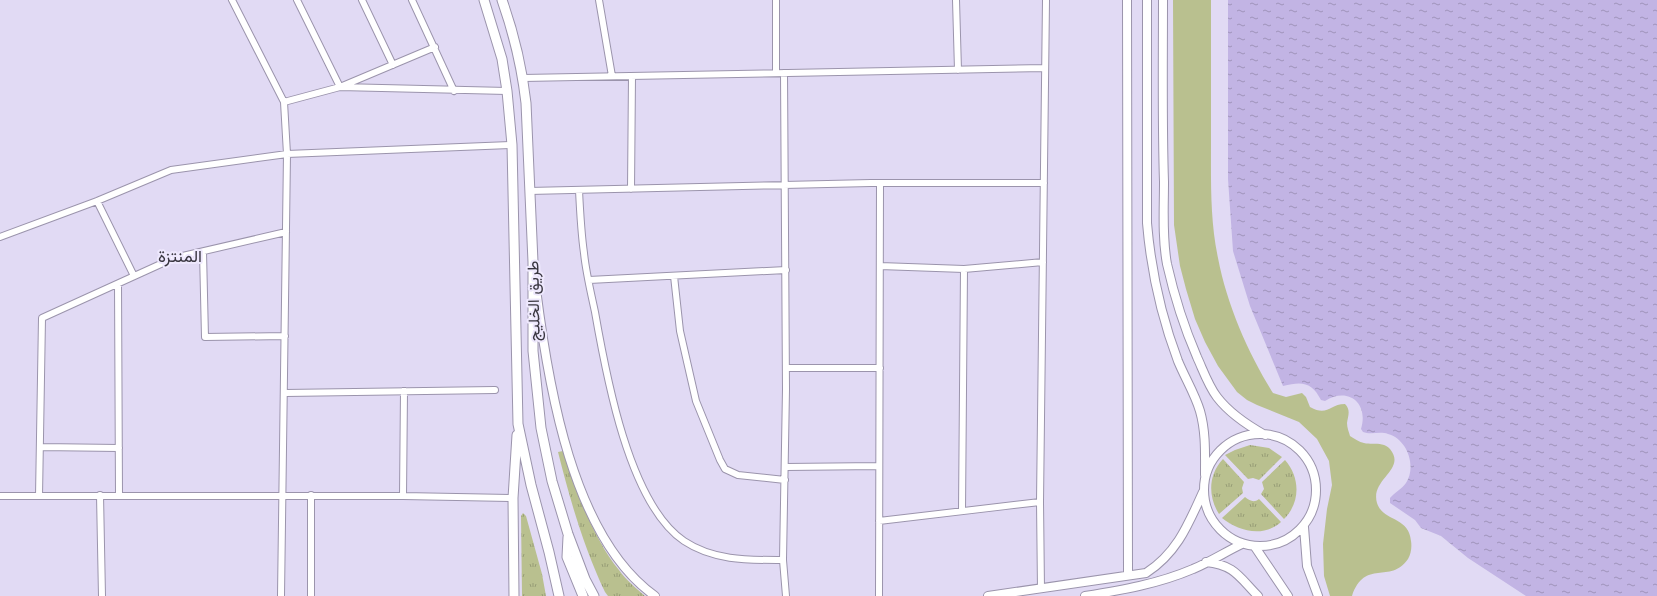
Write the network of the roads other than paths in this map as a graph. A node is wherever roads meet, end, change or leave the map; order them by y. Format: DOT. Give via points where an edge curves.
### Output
graph roads {
  1 [pos="232,0"];
  2 [pos="297,0"];
  3 [pos="362,0"];
  4 [pos="412,0"];
  5 [pos="484,0"];
  6 [pos="502,0"];
  7 [pos="600,0"];
  8 [pos="776,0"];
  9 [pos="956,0"];
  10 [pos="1046,0"];
  11 [pos="1127,0"];
  12 [pos="1147,0"];
  13 [pos="1164,0"];
  14 [pos="435,47"];
  15 [pos="393,65"];
  16 [pos="1045,68"];
  17 [pos="958,70"];
  18 [pos="776,73"];
  19 [pos="784,73"];
  20 [pos="612,76"];
  21 [pos="632,76"];
  22 [pos="523,78"];
  23 [pos="340,87"];
  24 [pos="454,90"];
  25 [pos="508,91"];
  26 [pos="284,102"];
  27 [pos="512,145"];
  28 [pos="287,154"];
  29 [pos="880,183"];
  30 [pos="1044,183"];
  31 [pos="786,185"];
  32 [pos="631,189"];
  33 [pos="579,190"];
  34 [pos="529,191"];
  35 [pos="97,201"];
  36 [pos="286,232"];
  37 [pos="0,237"];
  38 [pos="203,252"];
  39 [pos="533,262"];
  40 [pos="1043,262"];
  41 [pos="880,266"];
  42 [pos="964,269"];
  43 [pos="786,270"];
  44 [pos="134,276"];
  45 [pos="674,276"];
  46 [pos="589,280"];
  47 [pos="118,284"];
  48 [pos="285,336"];
  49 [pos="786,368"];
  50 [pos="880,368"];
  51 [pos="495,390"];
  52 [pos="404,391"];
  53 [pos="285,393"];
  54 [pos="518,424"];
  55 [pos="1265,435"];
  56 [pos="40,447"];
  57 [pos="119,448"];
  58 [pos="879,466"];
  59 [pos="786,467"];
  60 [pos="1205,475"];
  61 [pos="785,480"];
  62 [pos="1203,491"];
  63 [pos="282,495"];
  64 [pos="311,495"];
  65 [pos="0,496"];
  66 [pos="39,496"];
  67 [pos="100,496"];
  68 [pos="119,496"];
  69 [pos="403,496"];
  70 [pos="513,498"];
  71 [pos="1040,502"];
  72 [pos="962,511"];
  73 [pos="879,521"];
  74 [pos="1304,527"];
  75 [pos="568,534"];
  76 [pos="546,539"];
  77 [pos="1242,544"];
  78 [pos="1255,547"];
  79 [pos="783,560"];
  80 [pos="1205,562"];
  81 [pos="1128,575"];
  82 [pos="1041,589"];
  83 [pos="1134,592"];
  84 [pos="1105,595"];
  85 [pos="102,596"];
  86 [pos="281,596"];
  87 [pos="311,596"];
  88 [pos="514,596"];
  89 [pos="559,596"];
  90 [pos="565,596"];
  91 [pos="583,596"];
  92 [pos="594,596"];
  93 [pos="655,596"];
  94 [pos="786,596"];
  95 [pos="879,596"];
  96 [pos="988,596"];
  97 [pos="1085,596"];
  98 [pos="1258,596"];
  99 [pos="1288,596"];
  100 [pos="1318,596"];
  1 -- 26 [label="street"];
  2 -- 23 [label="street"];
  3 -- 15 [label="street"];
  4 -- 14 [label="street"];
  5 -- 25 [label="main road, طريق الخليج" via="497,38"];
  6 -- 22 [label="main road, طريق الخليج"];
  7 -- 20 [label="street"];
  8 -- 18 [label="street"];
  9 -- 17 [label="street"];
  10 -- 16 [label="street"];
  11 -- 81 [label="main road"];
  12 -- 60 [label="main road" via="1149,251 1162,312 1178,362 1200,412 1205,444"];
  13 -- 55 [label="main road" via="1163,207 1167,264 1190,340 1214,391 1230,412 1246,425"];
  14 -- 15 [label="street"];
  14 -- 24 [label="street"];
  15 -- 23 [label="street"];
  16 -- 17 [label="street"];
  16 -- 30 [label="street"];
  17 -- 19 [label="street"];
  18 -- 19 [label="street"];
  18 -- 21 [label="street"];
  19 -- 31 [label="street"];
  20 -- 21 [label="street"];
  20 -- 22 [label="street"];
  21 -- 32 [label="street"];
  22 -- 34 [label="main road, طريق الخليج" via="528,129"];
  23 -- 24 [label="street"];
  23 -- 26 [label="street"];
  24 -- 25 [label="street"];
  25 -- 27 [label="main road, طريق الخليج"];
  26 -- 28 [label="street"];
  27 -- 28 [label="street"];
  27 -- 54 [label="main road, طريق الخليج"];
  28 -- 35 [label="street" via="171,170"];
  28 -- 36 [label="street"];
  29 -- 30 [label="street"];
  29 -- 31 [label="street"];
  29 -- 41 [label="street"];
  30 -- 40 [label="street"];
  31 -- 32 [label="street"];
  31 -- 43 [label="street"];
  32 -- 33 [label="street"];
  33 -- 34 [label="street"];
  33 -- 46 [label="street" via="584,254"];
  34 -- 39 [label="main road, طريق الخليج"];
  35 -- 37 [label="street"];
  35 -- 44 [label="street"];
  36 -- 38 [label="street"];
  36 -- 48 [label="street"];
  38 -- 44 [label="street" via="174,258"];
  38 -- 48 [label="street" via="205,337"];
  39 -- 75 [label="main road, طريق الخليج" via="533,351 541,428 552,481"];
  39 -- 93 [label="main road" via="548,374 578,479 604,538 616,557 628,573"];
  40 -- 42 [label="street"];
  40 -- 71 [label="street"];
  41 -- 42 [label="street"];
  41 -- 50 [label="street"];
  42 -- 72 [label="street"];
  43 -- 45 [label="street"];
  43 -- 49 [label="street"];
  44 -- 47 [label="street"];
  45 -- 46 [label="street"];
  45 -- 61 [label="street" via="680,331 696,401 720,460 725,469 738,475"];
  46 -- 79 [label="street" via="608,383 622,432 640,480 655,510 669,529 684,542 701,550 722,558"];
  47 -- 56 [label="street" via="42,318"];
  47 -- 57 [label="street"];
  48 -- 53 [label="street"];
  49 -- 50 [label="street"];
  49 -- 59 [label="street"];
  50 -- 58 [label="street"];
  51 -- 52 [label="street"];
  52 -- 53 [label="street"];
  52 -- 69 [label="street"];
  53 -- 63 [label="street"];
  54 -- 70 [label="main road"];
  54 -- 76 [label="main road, طريق الخليج"];
  55 -- 60 [label="main road" via="1255,434 1237,438 1223,447 1212,460"];
  55 -- 74 [label="main road" via="1274,435 1292,443 1306,456 1314,473 1317,492 1313,511"];
  56 -- 57 [label="street"];
  56 -- 66 [label="street"];
  57 -- 68 [label="street"];
  58 -- 59 [label="street"];
  58 -- 73 [label="street"];
  59 -- 61 [label="street"];
  60 -- 62 [label="main road"];
  61 -- 79 [label="street"];
  62 -- 77 [label="main road" via="1206,507 1213,522 1224,534"];
  62 -- 81 [label="main road" via="1186,530 1159,565 1146,573"];
  63 -- 64 [label="street"];
  63 -- 68 [label="street"];
  63 -- 86 [label="street"];
  64 -- 69 [label="street"];
  64 -- 87 [label="street"];
  65 -- 66 [label="street"];
  66 -- 67 [label="street"];
  67 -- 68 [label="street"];
  67 -- 85 [label="street"];
  69 -- 70 [label="street"];
  70 -- 88 [label="main road"];
  71 -- 72 [label="street"];
  71 -- 82 [label="street"];
  72 -- 73 [label="street"];
  73 -- 95 [label="street"];
  74 -- 78 [label="main road" via="1289,539 1271,546"];
  74 -- 100 [label="main road" via="1307,566"];
  75 -- 91 [label="main road" via="566,557"];
  75 -- 92 [label="main road, طريق الخليج"];
  76 -- 89 [label="main road, طريق الخليج"];
  76 -- 90 [label="main road"];
  77 -- 78 [label="main road"];
  77 -- 80 [label="main road"];
  78 -- 99 [label="main road"];
  79 -- 94 [label="street"];
  80 -- 83 [label="main road"];
  80 -- 98 [label="main road" via="1229,567"];
  81 -- 82 [label="main road"];
  82 -- 96 [label="main road"];
  83 -- 84 [label="main road"];
  84 -- 97 [label="main road"];
}
